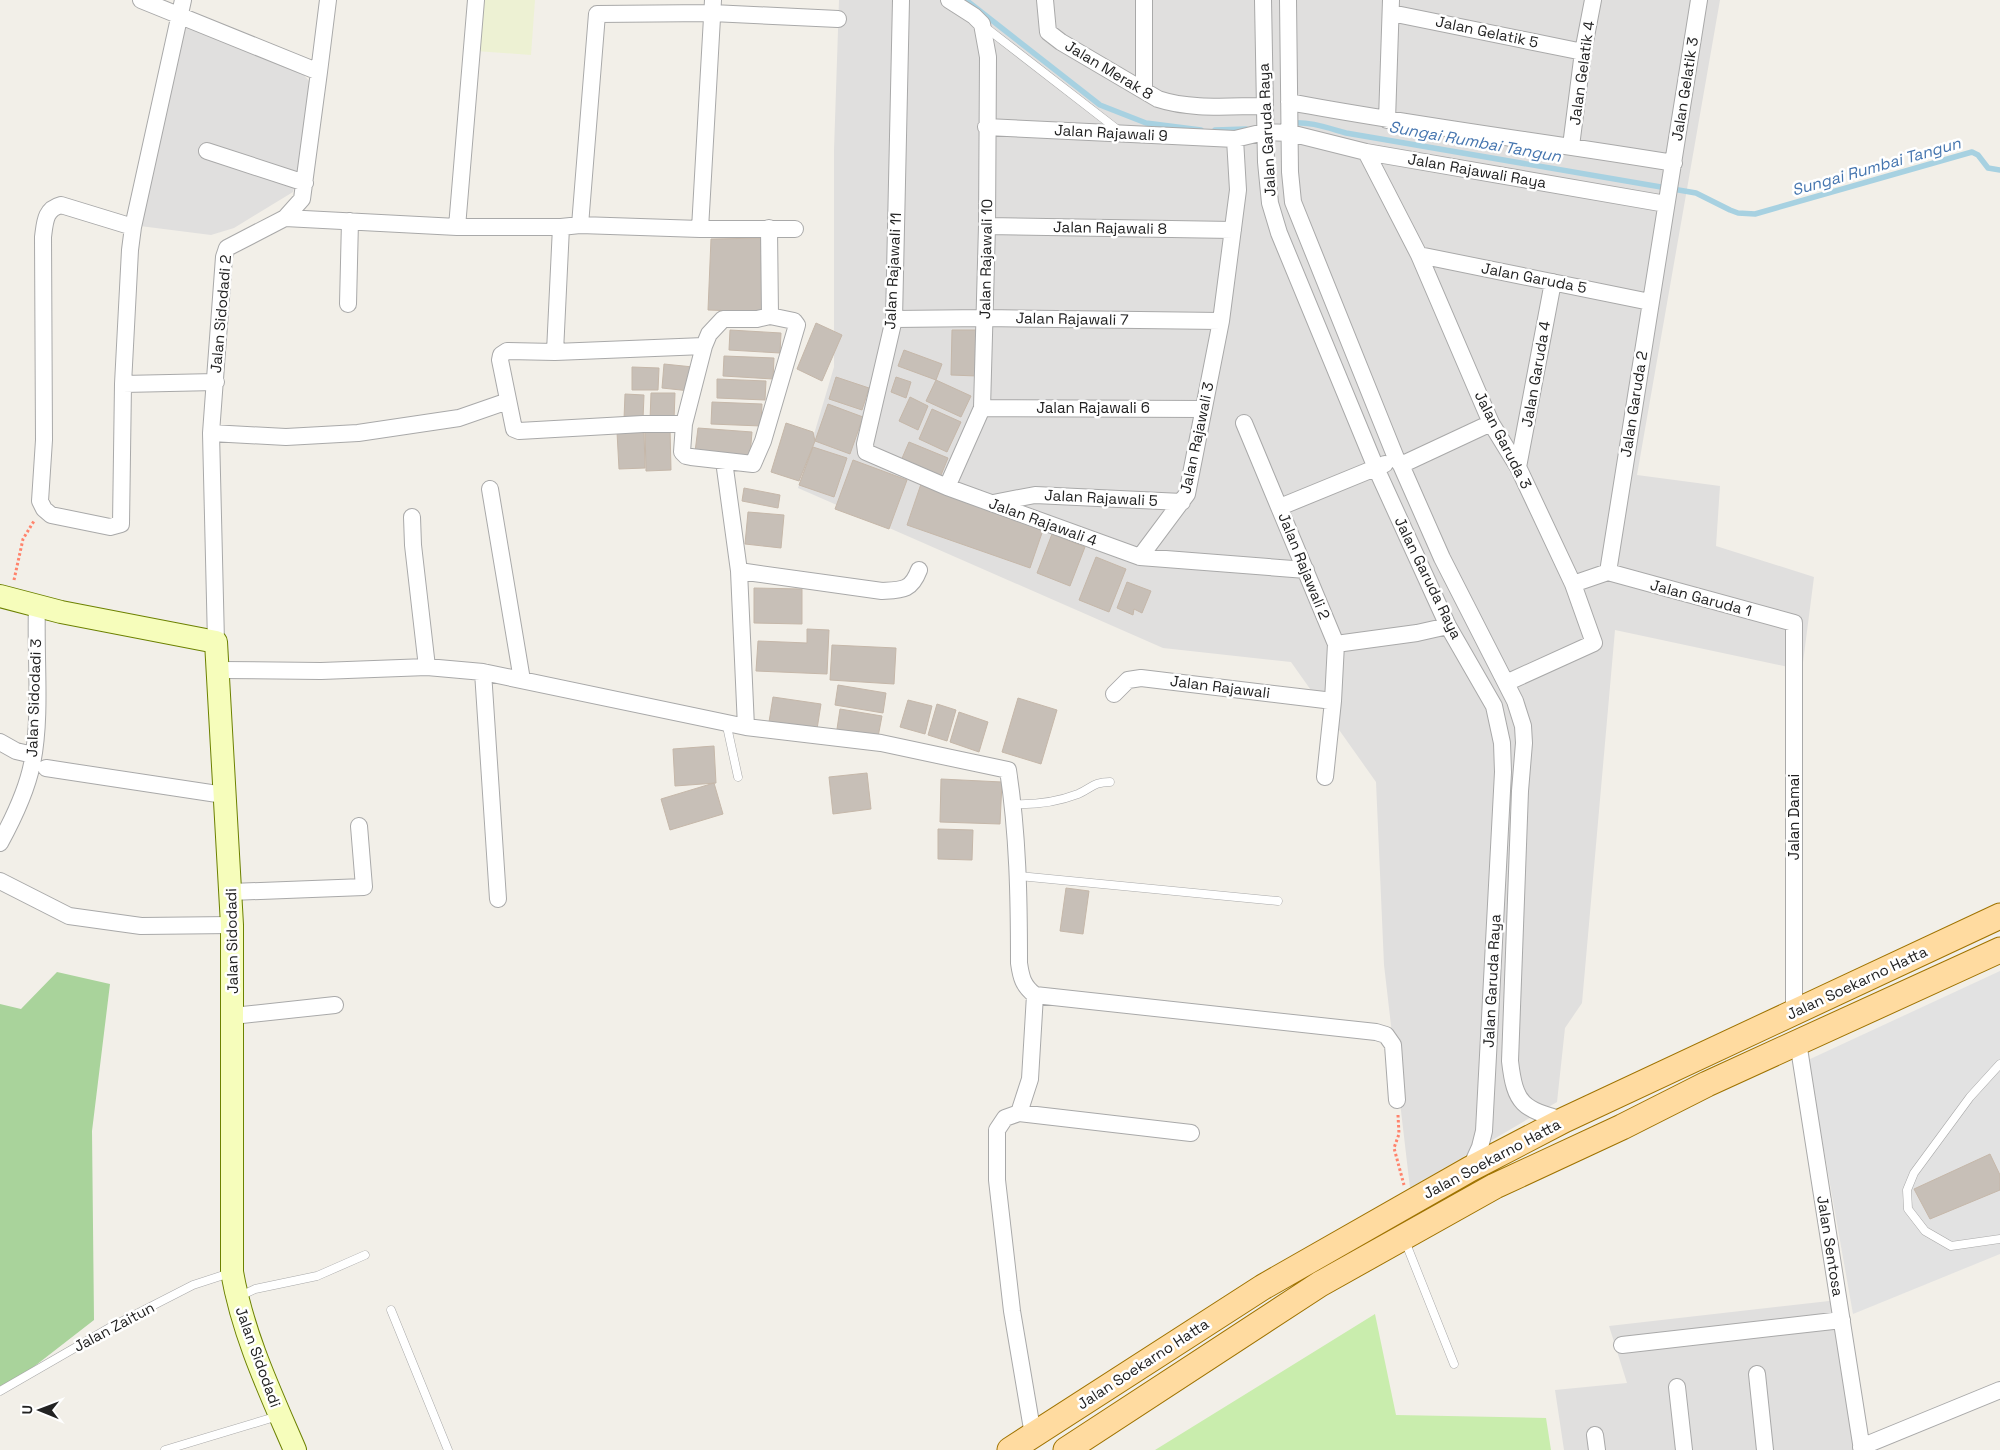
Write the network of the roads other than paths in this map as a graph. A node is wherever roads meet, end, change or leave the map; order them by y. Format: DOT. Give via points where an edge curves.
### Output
graph roads {
  1 [pos="142,0"];
  2 [pos="328,0"];
  3 [pos="476,0"];
  4 [pos="901,0"];
  5 [pos="949,0"];
  6 [pos="1045,0"];
  7 [pos="1144,0"];
  8 [pos="1263,0"];
  9 [pos="1288,0"];
  10 [pos="1593,0"];
  11 [pos="1699,0"];
  12 [pos="1391,6"];
  13 [pos="712,7"];
  14 [pos="181,8"];
  15 [pos="838,19"];
  16 [pos="982,24"];
  17 [pos="1583,52"];
  18 [pos="319,72"];
  19 [pos="1144,90"];
  20 [pos="1289,107"];
  21 [pos="1264,110"];
  22 [pos="1387,120"];
  23 [pos="986,127"];
  24 [pos="1264,132"];
  25 [pos="1122,133"];
  26 [pos="1290,133"];
  27 [pos="1235,139"];
  28 [pos="1571,146"];
  29 [pos="208,150"];
  30 [pos="1366,152"];
  31 [pos="1672,171"];
  32 [pos="305,183"];
  33 [pos="1667,202"];
  34 [pos="286,218"];
  35 [pos="350,220"];
  36 [pos="580,226"];
  37 [pos="987,226"];
  38 [pos="133,227"];
  39 [pos="457,227"];
  40 [pos="561,227"];
  41 [pos="769,228"];
  42 [pos="700,229"];
  43 [pos="795,229"];
  44 [pos="1233,230"];
  45 [pos="1419,255"];
  46 [pos="1553,282"];
  47 [pos="1650,302"];
  48 [pos="348,304"];
  49 [pos="770,316"];
  50 [pos="985,318"];
  51 [pos="894,320"];
  52 [pos="1221,321"];
  53 [pos="704,346"];
  54 [pos="556,352"];
  55 [pos="216,382"];
  56 [pos="123,384"];
  57 [pos="508,401"];
  58 [pos="982,408"];
  59 [pos="1203,409"];
  60 [pos="1244,423"];
  61 [pos="1491,423"];
  62 [pos="684,424"];
  63 [pos="211,433"];
  64 [pos="724,461"];
  65 [pos="1398,461"];
  66 [pos="1518,467"];
  67 [pos="1376,468"];
  68 [pos="947,487"];
  69 [pos="490,489"];
  70 [pos="1062,497"];
  71 [pos="1182,502"];
  72 [pos="991,503"];
  73 [pos="1280,507"];
  74 [pos="412,517"];
  75 [pos="1050,525"];
  76 [pos="1140,557"];
  77 [pos="919,570"];
  78 [pos="1306,570"];
  79 [pos="739,571"];
  80 [pos="1608,572"];
  81 [pos="1574,584"];
  82 [pos="5,597"];
  83 [pos="37,606"];
  84 [pos="1794,623"];
  85 [pos="1448,626"];
  86 [pos="216,642"];
  87 [pos="1336,644"];
  88 [pos="427,667"];
  89 [pos="219,670"];
  90 [pos="483,672"];
  91 [pos="522,680"];
  92 [pos="1506,683"];
  93 [pos="1114,694"];
  94 [pos="1333,700"];
  95 [pos="726,722"];
  96 [pos="746,727"];
  97 [pos="0,742"];
  98 [pos="33,755"];
  99 [pos="46,768"];
  100 [pos="738,777"];
  101 [pos="1325,777"];
  102 [pos="1110,782"];
  103 [pos="224,795"];
  104 [pos="1013,804"];
  105 [pos="360,826"];
  106 [pos="0,843"];
  107 [pos="1019,876"];
  108 [pos="0,881"];
  109 [pos="231,892"];
  110 [pos="498,899"];
  111 [pos="1278,901"];
  112 [pos="2000,916"];
  113 [pos="232,925"];
  114 [pos="2000,950"];
  115 [pos="1035,994"];
  116 [pos="335,1005"];
  117 [pos="1794,1012"];
  118 [pos="233,1016"];
  119 [pos="1798,1042"];
  120 [pos="2000,1064"];
  121 [pos="1397,1100"];
  122 [pos="1019,1113"];
  123 [pos="1564,1120"];
  124 [pos="1192,1132"];
  125 [pos="1470,1168"];
  126 [pos="1404,1236"];
  127 [pos="2000,1240"];
  128 [pos="365,1255"];
  129 [pos="232,1272"];
  130 [pos="237,1298"];
  131 [pos="391,1310"];
  132 [pos="1842,1320"];
  133 [pos="1622,1345"];
  134 [pos="1168,1347"];
  135 [pos="1454,1364"];
  136 [pos="1184,1374"];
  137 [pos="1756,1374"];
  138 [pos="1677,1387"];
  139 [pos="2000,1390"];
  140 [pos="0,1391"];
  141 [pos="280,1416"];
  142 [pos="1033,1435"];
  143 [pos="1862,1449"];
  144 [pos="165,1450"];
  145 [pos="295,1450"];
  146 [pos="448,1450"];
  147 [pos="1010,1450"];
  148 [pos="1066,1450"];
  149 [pos="1684,1450"];
  150 [pos="1765,1450"];
  1 -- 14 [label="street"];
  2 -- 18 [label="street, Jalan Sidodadi 2"];
  3 -- 39 [label="street"];
  4 -- 51 [label="street, Jalan Rajawali 11"];
  5 -- 16 [label="street"];
  6 -- 19 [label="street, Jalan Merak 8" via="1048,32"];
  7 -- 19 [label="street"];
  8 -- 21 [label="street, Jalan Garuda Raya"];
  9 -- 20 [label="street, Jalan Garuda Raya"];
  10 -- 17 [label="street, Jalan Gelatik 4"];
  11 -- 31 [label="street, Jalan Gelatik 3"];
  12 -- 17 [label="street, Jalan Gelatik 5"];
  12 -- 22 [label="street"];
  13 -- 15 [label="street"];
  13 -- 36 [label="street" via="597,14"];
  13 -- 42 [label="street"];
  14 -- 18 [label="street"];
  14 -- 38 [label="street"];
  16 -- 23 [label="street, Jalan Rajawali 10" via="988,57"];
  16 -- 25 [label="lane"];
  17 -- 28 [label="street, Jalan Gelatik 4"];
  18 -- 32 [label="street, Jalan Sidodadi 2"];
  19 -- 21 [label="street, Jalan Merak 8" via="1168,102"];
  20 -- 22 [label="street"];
  20 -- 26 [label="street, Jalan Garuda Raya"];
  21 -- 24 [label="street, Jalan Garuda Raya"];
  22 -- 28 [label="street"];
  23 -- 25 [label="street, Jalan Rajawali 9"];
  23 -- 37 [label="street, Jalan Rajawali 10"];
  24 -- 26 [label="street, Jalan Rajawali Raya"];
  24 -- 27 [label="street, Jalan Rajawali 9"];
  24 -- 67 [label="street, Jalan Garuda Raya" via="1270,203 1279,233"];
  25 -- 27 [label="street, Jalan Rajawali 9"];
  26 -- 30 [label="street, Jalan Rajawali Raya"];
  26 -- 65 [label="street, Jalan Garuda Raya" via="1293,202"];
  27 -- 44 [label="street, Jalan Rajawali 3" via="1238,190"];
  28 -- 31 [label="street"];
  29 -- 32 [label="street"];
  30 -- 33 [label="street, Jalan Rajawali Raya"];
  30 -- 45 [label="street, Jalan Garuda 3"];
  31 -- 33 [label="street, Jalan Gelatik 3"];
  32 -- 34 [label="street, Jalan Sidodadi 2" via="302,199"];
  33 -- 47 [label="street, Jalan Garuda 2"];
  34 -- 35 [label="street"];
  34 -- 55 [label="street, Jalan Sidodadi 2" via="227,248"];
  35 -- 39 [label="street"];
  35 -- 48 [label="street"];
  36 -- 40 [label="street"];
  36 -- 42 [label="street"];
  37 -- 44 [label="street, Jalan Rajawali 8"];
  37 -- 50 [label="street, Jalan Rajawali 10"];
  38 -- 56 [label="street"];
  38 -- 56 [label="street" via="61,205 53,207 46,216 42,236 44,440 40,501 51,515 110,526 121,524"];
  39 -- 40 [label="street"];
  40 -- 54 [label="street"];
  41 -- 42 [label="street"];
  41 -- 43 [label="street"];
  41 -- 49 [label="street"];
  44 -- 52 [label="street, Jalan Rajawali 3"];
  45 -- 46 [label="street, Jalan Garuda 5"];
  45 -- 61 [label="street, Jalan Garuda 3"];
  46 -- 47 [label="street, Jalan Garuda 5"];
  46 -- 66 [label="street, Jalan Garuda 4"];
  47 -- 80 [label="street, Jalan Garuda 2"];
  49 -- 53 [label="street" via="724,319 709,334"];
  49 -- 64 [label="street" via="794,321 797,325 763,442 753,464"];
  50 -- 51 [label="street, Jalan Rajawali 7"];
  50 -- 52 [label="street, Jalan Rajawali 7"];
  50 -- 58 [label="street, Jalan Rajawali 10"];
  51 -- 68 [label="street, Jalan Rajawali 11" via="865,449"];
  52 -- 59 [label="street, Jalan Rajawali 3"];
  53 -- 54 [label="street"];
  53 -- 62 [label="street"];
  54 -- 57 [label="street" via="507,351 501,355"];
  55 -- 56 [label="street"];
  55 -- 63 [label="street, Jalan Sidodadi 2"];
  57 -- 62 [label="street" via="512,424 519,431"];
  57 -- 63 [label="street" via="459,418 358,434 286,437"];
  58 -- 59 [label="street, Jalan Rajawali 6"];
  58 -- 68 [label="street, Jalan Rajawali 10"];
  59 -- 71 [label="street, Jalan Rajawali 3" via="1187,494"];
  60 -- 73 [label="street, Jalan Rajawali 2"];
  61 -- 65 [label="street"];
  61 -- 66 [label="street, Jalan Garuda 3"];
  62 -- 64 [label="street" via="682,452 686,456"];
  63 -- 86 [label="street, Jalan Sidodadi 2"];
  64 -- 79 [label="street"];
  65 -- 67 [label="street"];
  65 -- 92 [label="street, Jalan Garuda Raya" via="1442,558"];
  66 -- 81 [label="street, Jalan Garuda 3"];
  67 -- 73 [label="street"];
  67 -- 85 [label="street, Jalan Garuda Raya"];
  68 -- 72 [label="street, Jalan Rajawali 4"];
  69 -- 91 [label="street"];
  70 -- 71 [label="street, Jalan Rajawali 5"];
  70 -- 72 [label="street, Jalan Rajawali 5" via="1035,495"];
  70 -- 75 [label="street" via="1053,503"];
  71 -- 76 [label="street, Jalan Rajawali 3"];
  72 -- 75 [label="street, Jalan Rajawali 4"];
  73 -- 78 [label="street, Jalan Rajawali 2"];
  74 -- 88 [label="street"];
  75 -- 76 [label="street, Jalan Rajawali 4"];
  76 -- 78 [label="street"];
  77 -- 79 [label="street" via="915,581 903,590 882,591"];
  78 -- 87 [label="street, Jalan Rajawali 2"];
  79 -- 96 [label="street"];
  80 -- 81 [label="street"];
  80 -- 84 [label="street, Jalan Garuda 1"];
  81 -- 92 [label="street, Jalan Garuda 3" via="1594,643"];
  82 -- 83 [label="street"];
  83 -- 86 [label="street"];
  83 -- 98 [label="street, Jalan Sidodadi 3"];
  84 -- 117 [label="street, Jalan Damai"];
  85 -- 87 [label="street"];
  85 -- 125 [label="street, Jalan Garuda Raya" via="1494,706 1503,762 1484,1131"];
  86 -- 89 [label="street, Jalan Sidodadi"];
  87 -- 94 [label="street"];
  88 -- 89 [label="street"];
  88 -- 90 [label="street"];
  89 -- 103 [label="street, Jalan Sidodadi"];
  90 -- 91 [label="street"];
  90 -- 110 [label="street"];
  91 -- 95 [label="street"];
  92 -- 123 [label="street, Jalan Garuda Raya" via="1523,726 1524,743 1510,1040 1513,1084 1526,1106"];
  93 -- 94 [label="street, Jalan Rajawali" via="1128,680 1142,678"];
  94 -- 101 [label="street"];
  95 -- 96 [label="street"];
  95 -- 100 [label="lane"];
  96 -- 104 [label="street" via="881,743 1008,770"];
  97 -- 98 [label="street"];
  98 -- 106 [label="street, Jalan Sidodadi 3" via="12,822"];
  99 -- 103 [label="street"];
  102 -- 104 [label="lane" via="1096,782 1081,793 1060,800 1032,805"];
  103 -- 109 [label="street, Jalan Sidodadi"];
  104 -- 107 [label="street"];
  105 -- 109 [label="street" via="364,887"];
  107 -- 111 [label="lane"];
  107 -- 115 [label="street" via="1021,977 1026,988"];
  108 -- 113 [label="street" via="69,916 140,926"];
  109 -- 113 [label="street, Jalan Sidodadi"];
  112 -- 117 [label="main road, Jalan Soekarno Hatta"];
  113 -- 118 [label="street, Jalan Sidodadi"];
  114 -- 119 [label="main road, Jalan Soekarno Hatta"];
  115 -- 121 [label="street" via="1381,1033 1393,1045"];
  115 -- 122 [label="street" via="1030,1079"];
  116 -- 118 [label="street"];
  117 -- 123 [label="main road, Jalan Soekarno Hatta"];
  118 -- 129 [label="street, Jalan Sidodadi"];
  119 -- 126 [label="main road, Jalan Soekarno Hatta" via="1495,1186"];
  119 -- 132 [label="street, Jalan Sentosa"];
  120 -- 127 [label="lane" via="1970,1097 1914,1173 1907,1190 1908,1208 1925,1231 1951,1246"];
  122 -- 124 [label="street"];
  122 -- 142 [label="street" via="1005,1118 997,1130 997,1180 1012,1311"];
  123 -- 125 [label="main road, Jalan Soekarno Hatta"];
  125 -- 134 [label="main road, Jalan Soekarno Hatta" via="1263,1287"];
  126 -- 135 [label="lane"];
  126 -- 136 [label="main road, Jalan Soekarno Hatta" via="1320,1284"];
  128 -- 130 [label="lane" via="317,1276 255,1289"];
  129 -- 130 [label="street, Jalan Sidodadi"];
  129 -- 140 [label="lane, Jalan Zaitun" via="192,1284"];
  130 -- 141 [label="street, Jalan Sidodadi" via="246,1331"];
  131 -- 146 [label="lane"];
  132 -- 133 [label="street"];
  132 -- 143 [label="street, Jalan Sentosa"];
  134 -- 136 [label="main road"];
  134 -- 142 [label="main road, Jalan Soekarno Hatta"];
  136 -- 148 [label="main road, Jalan Soekarno Hatta"];
  137 -- 150 [label="street"];
  138 -- 149 [label="street"];
  139 -- 143 [label="street"];
  141 -- 144 [label="lane"];
  141 -- 145 [label="street, Jalan Sidodadi"];
  142 -- 147 [label="main road, Jalan Soekarno Hatta"];
}
